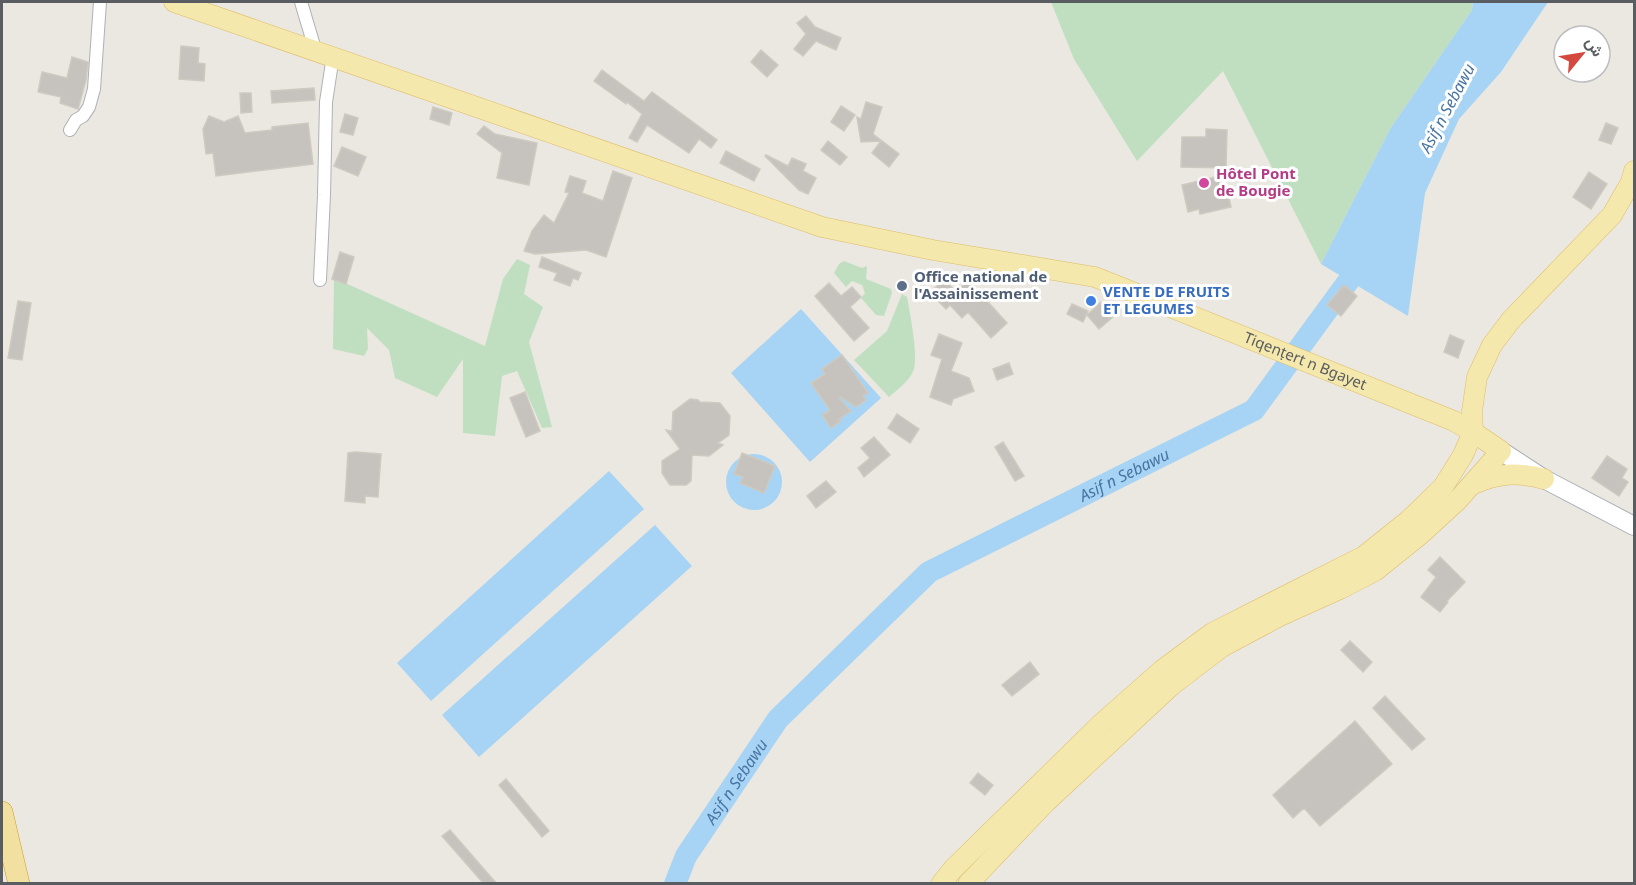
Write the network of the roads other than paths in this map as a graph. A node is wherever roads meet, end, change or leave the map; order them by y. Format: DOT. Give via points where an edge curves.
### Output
graph roads {
  1 [pos="100,2"];
  2 [pos="174,2"];
  3 [pos="301,2"];
  4 [pos="324,53"];
  5 [pos="70,130"];
  6 [pos="1635,171"];
  7 [pos="320,280"];
  8 [pos="1473,432"];
  9 [pos="1501,451"];
  10 [pos="1544,479"];
  11 [pos="1472,485"];
  12 [pos="1635,526"];
  13 [pos="2,812"];
  14 [pos="19,884"];
  15 [pos="941,884"];
  16 [pos="968,884"];
  1 -- 5 [label="street" via="94,89 88,107"];
  2 -- 4 [label="main road, Tiqenṭert n Bgayet"];
  3 -- 4 [label="street"];
  4 -- 7 [label="street"];
  4 -- 8 [label="main road, Tiqenṭert n Bgayet" via="822,227 1095,278"];
  6 -- 8 [label="main road" via="1612,215 1492,345 1477,377"];
  8 -- 9 [label="main road, Tiqenṭert n Bgayet"];
  8 -- 15 [label="main road" via="1443,487 1409,520 1364,556 1212,633 1162,670 1101,723"];
  9 -- 10 [label="main road"];
  9 -- 11 [label="main road"];
  10 -- 11 [label="main road" via="1507,474"];
  10 -- 12 [label="main road"];
  11 -- 16 [label="main road" via="1375,571 1222,647 1172,685 1045,803"];
  13 -- 14 [label="highway"];
}
